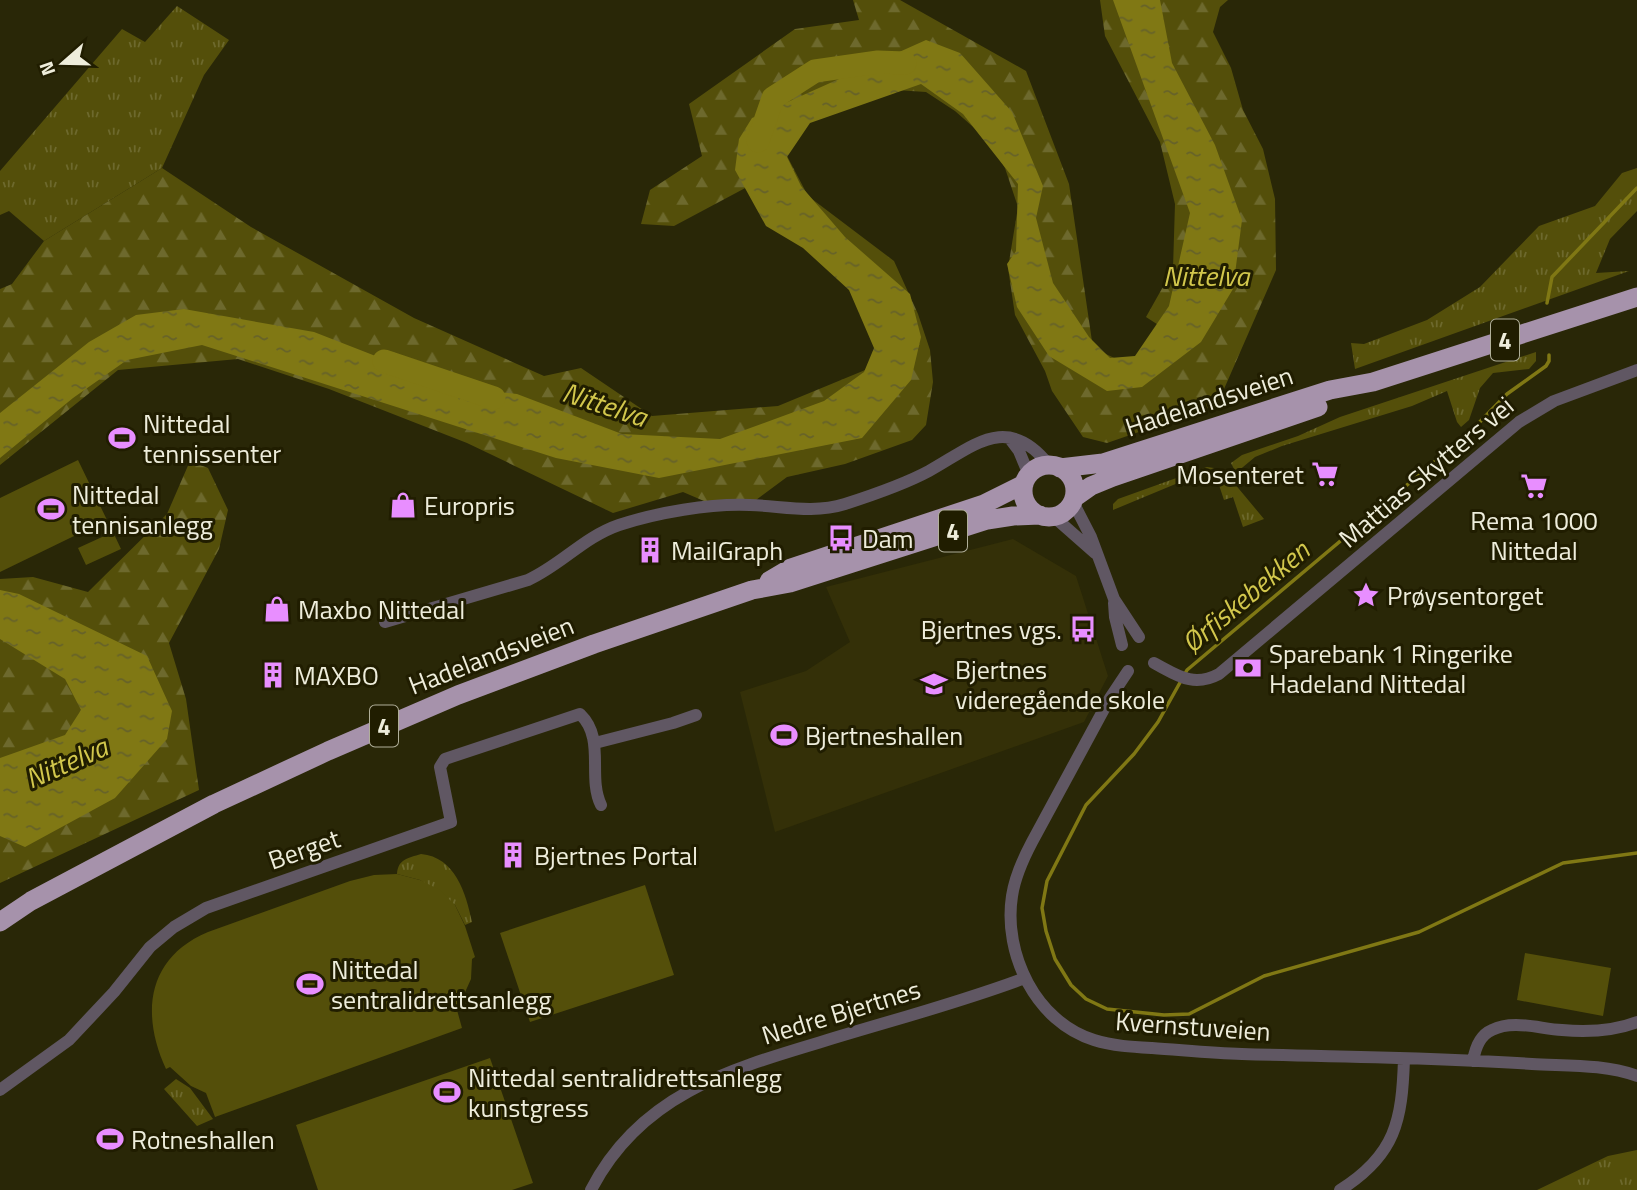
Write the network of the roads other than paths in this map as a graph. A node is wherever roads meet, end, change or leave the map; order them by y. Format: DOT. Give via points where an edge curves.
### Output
graph roads {
  1 [pos="1637,297"];
  2 [pos="1637,370"];
  3 [pos="1373,383"];
  4 [pos="1010,439"];
  5 [pos="1055,466"];
  6 [pos="1027,480"];
  7 [pos="1073,500"];
  8 [pos="1046,516"];
  9 [pos="1095,554"];
  10 [pos="752,590"];
  11 [pos="1114,599"];
  12 [pos="385,622"];
  13 [pos="1139,637"];
  14 [pos="1122,645"];
  15 [pos="1154,663"];
  16 [pos="1128,671"];
  17 [pos="696,715"];
  18 [pos="595,743"];
  19 [pos="601,805"];
  20 [pos="31,901"];
  21 [pos="0,910"];
  22 [pos="0,922"];
  23 [pos="1025,978"];
  24 [pos="1637,1022"];
  25 [pos="1404,1059"];
  26 [pos="1473,1061"];
  27 [pos="1637,1076"];
  28 [pos="0,1090"];
  29 [pos="591,1190"];
  30 [pos="1340,1190"];
  1 -- 3 [label="highway, Hadelandsveien / 4"];
  2 -- 15 [label="street, Mattias Skytters vei" via="1554,401 1525,418 1213,677 1194,681"];
  3 -- 5 [label="highway, Hadelandsveien / 4" via="1330,390 1103,463"];
  3 -- 7 [label="highway, Hadelandsveien / 4" via="1348,397 1114,477"];
  4 -- 5 [label="street" via="1028,444"];
  4 -- 6 [label="street" via="1019,451"];
  4 -- 12 [label="street" via="982,440 916,477 842,505 806,510 736,505 633,521 595,536 528,580"];
  5 -- 6 [label="highway, 4" via="1040,467"];
  5 -- 7 [label="highway" via="1074,483"];
  6 -- 8 [label="highway" via="1024,495 1028,505"];
  6 -- 10 [label="highway, Hadelandsveien / 4" via="984,504 791,568"];
  7 -- 8 [label="highway, 4" via="1066,510"];
  7 -- 9 [label="street"];
  8 -- 9 [label="street"];
  8 -- 10 [label="highway, Hadelandsveien / 4" via="997,518 790,583"];
  9 -- 11 [label="street"];
  10 -- 20 [label="highway, Hadelandsveien / 4" via="554,658 391,723 214,804"];
  11 -- 13 [label="street"];
  11 -- 14 [label="street"];
  16 -- 23 [label="street, Kvernstuveien" via="1016,876 1012,928"];
  17 -- 18 [label="street"];
  18 -- 19 [label="street, Berget"];
  18 -- 28 [label="street, Berget" via="579,714 445,759 440,767 451,822 206,908 174,927 150,947 69,1040"];
  20 -- 21 [label="highway, Hadelandsveien / 4"];
  20 -- 22 [label="highway, Hadelandsveien / 4"];
  23 -- 25 [label="street, Kvernstuveien" via="1037,999 1059,1021 1104,1043 1206,1052"];
  23 -- 29 [label="street, Nedre Bjertnes" via="759,1060 701,1083 632,1132 612,1154"];
  24 -- 26 [label="street" via="1599,1030 1513,1025 1493,1029 1481,1040"];
  25 -- 26 [label="street, Kvernstuveien"];
  25 -- 30 [label="street" via="1401,1114 1392,1137 1365,1172"];
  26 -- 27 [label="street, Kvernstuveien" via="1610,1070"];
}
